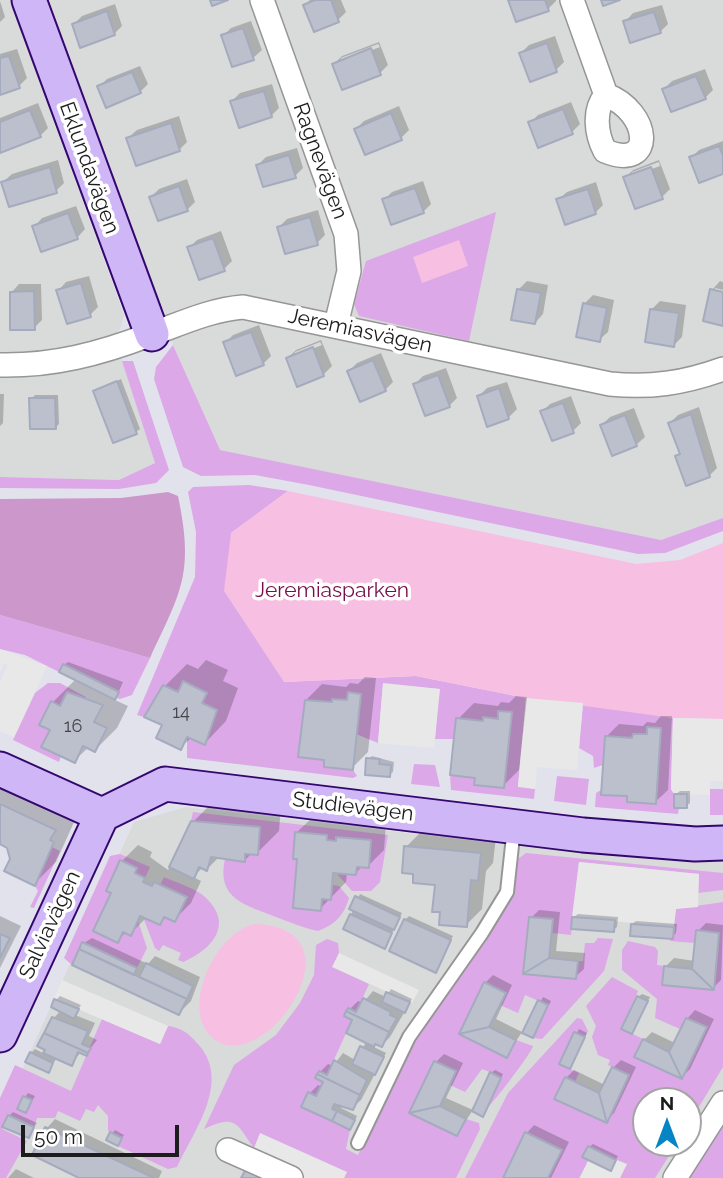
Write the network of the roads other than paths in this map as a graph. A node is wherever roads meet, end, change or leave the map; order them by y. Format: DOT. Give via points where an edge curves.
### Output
graph roads {
  1 [pos="29,0"];
  2 [pos="262,0"];
  3 [pos="572,0"];
  4 [pos="606,94"];
  5 [pos="336,325"];
  6 [pos="152,334"];
  7 [pos="0,365"];
  8 [pos="723,369"];
  9 [pos="0,769"];
  10 [pos="102,815"];
  11 [pos="514,827"];
  12 [pos="723,843"];
  13 [pos="1,1032"];
  14 [pos="723,1103"];
  15 [pos="358,1143"];
  16 [pos="228,1150"];
  17 [pos="290,1178"];
  18 [pos="676,1178"];
  1 -- 6 [label="street, Eklundavägen"];
  2 -- 5 [label="street, Ragnevägen" via="346,234 349,271"];
  3 -- 4 [label="street"];
  5 -- 6 [label="street, Jeremiasvägen" via="243,307 211,312"];
  5 -- 8 [label="street, Jeremiasvägen" via="610,384 679,384"];
  6 -- 7 [label="street, Jeremiasvägen" via="62,362"];
  9 -- 10 [label="street"];
  10 -- 11 [label="street, Studievägen" via="165,784"];
  10 -- 13 [label="street, Salviavägen"];
  11 -- 12 [label="street, Studievägen"];
  11 -- 15 [label="lane" via="507,892 409,1037"];
  14 -- 18 [label="street"];
  16 -- 17 [label="street"];
}
